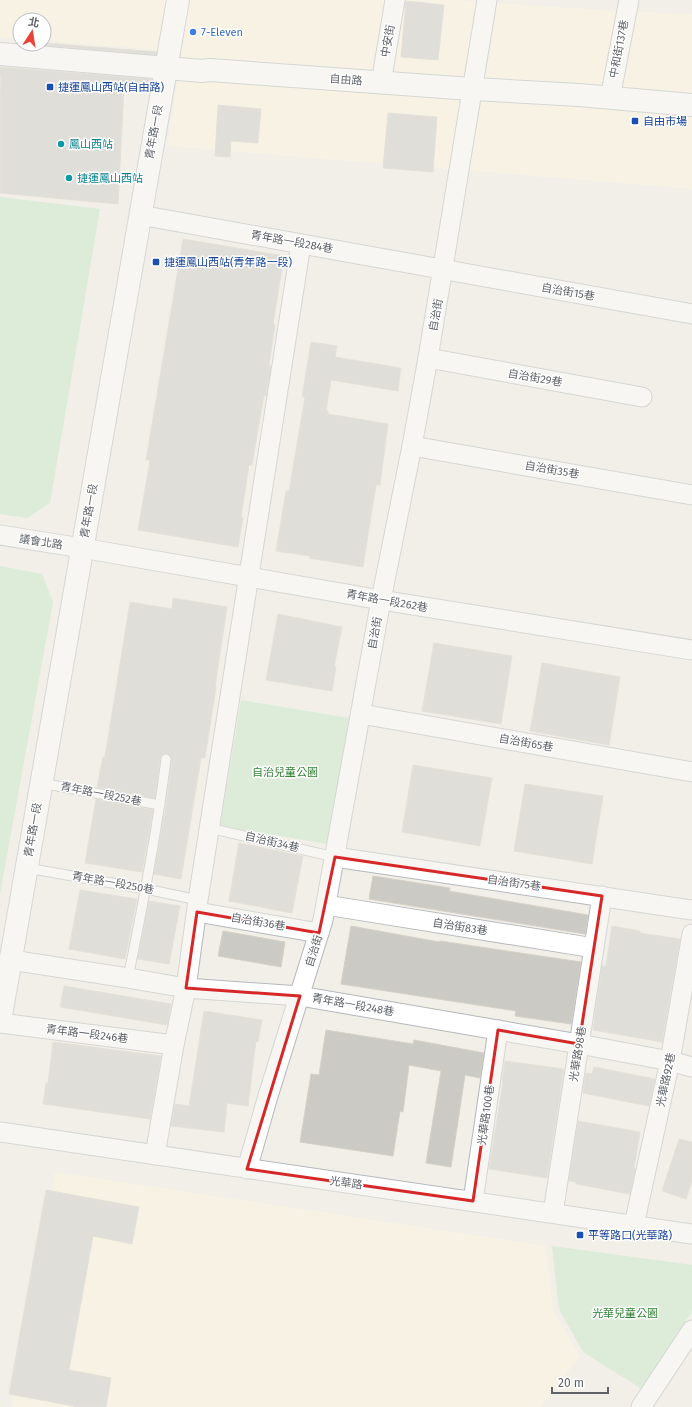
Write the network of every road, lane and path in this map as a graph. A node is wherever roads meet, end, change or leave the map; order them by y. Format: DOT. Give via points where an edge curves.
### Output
graph roads {
  1 [pos="178,0"];
  2 [pos="395,0"];
  3 [pos="487,0"];
  4 [pos="629,0"];
  5 [pos="0,54"];
  6 [pos="166,67"];
  7 [pos="380,83"];
  8 [pos="472,89"];
  9 [pos="610,98"];
  10 [pos="692,104"];
  11 [pos="140,215"];
  12 [pos="301,244"];
  13 [pos="443,269"];
  14 [pos="692,314"];
  15 [pos="428,358"];
  16 [pos="642,397"];
  17 [pos="412,446"];
  18 [pos="692,495"];
  19 [pos="0,535"];
  20 [pos="82,548"];
  21 [pos="249,577"];
  22 [pos="381,600"];
  23 [pos="692,650"];
  24 [pos="360,714"];
  25 [pos="166,759"];
  26 [pos="692,772"];
  27 [pos="41,783"];
  28 [pos="160,805"];
  29 [pos="210,828"];
  30 [pos="335,857"];
  31 [pos="27,868"];
  32 [pos="146,889"];
  33 [pos="602,896"];
  34 [pos="326,905"];
  35 [pos="198,906"];
  36 [pos="692,910"];
  37 [pos="319,933"];
  38 [pos="692,934"];
  39 [pos="594,948"];
  40 [pos="11,960"];
  41 [pos="128,978"];
  42 [pos="186,988"];
  43 [pos="300,996"];
  44 [pos="0,1022"];
  45 [pos="498,1030"];
  46 [pos="579,1044"];
  47 [pos="174,1045"];
  48 [pos="670,1061"];
  49 [pos="692,1067"];
  50 [pos="0,1132"];
  51 [pos="155,1155"];
  52 [pos="247,1169"];
  53 [pos="473,1201"];
  54 [pos="554,1213"];
  55 [pos="634,1225"];
  56 [pos="692,1234"];
  57 [pos="692,1330"];
  58 [pos="641,1407"];
  1 -- 6 [label="street, 青年路一段"];
  2 -- 7 [label="street, 中安街"];
  3 -- 8 [label="street, 自治街"];
  4 -- 9 [label="street, 中和街137巷"];
  5 -- 6 [label="street, 自由路"];
  6 -- 7 [label="street, 自由路"];
  6 -- 11 [label="street, 青年路一段"];
  7 -- 8 [label="street, 自由路"];
  8 -- 9 [label="street, 自由路"];
  8 -- 13 [label="street, 自治街"];
  9 -- 10 [label="street, 自由路"];
  11 -- 12 [label="street, 青年路一段284巷"];
  11 -- 20 [label="street, 青年路一段"];
  12 -- 13 [label="street, 青年路一段284巷"];
  12 -- 21 [label="street"];
  13 -- 14 [label="street, 自治街15巷"];
  13 -- 15 [label="street, 自治街"];
  15 -- 16 [label="street, 自治街29巷"];
  15 -- 17 [label="street, 自治街"];
  17 -- 18 [label="street, 自治街35巷"];
  17 -- 22 [label="street, 自治街"];
  19 -- 20 [label="street, 議會北路"];
  20 -- 21 [label="street, 青年路一段262巷"];
  20 -- 27 [label="street, 青年路一段"];
  21 -- 22 [label="street, 青年路一段262巷"];
  21 -- 29 [label="street"];
  22 -- 23 [label="street, 青年路一段262巷"];
  22 -- 24 [label="street, 自治街"];
  24 -- 26 [label="street, 自治街65巷"];
  24 -- 30 [label="street, 自治街"];
  25 -- 28 [label="lane"];
  27 -- 28 [label="lane, 青年路一段252巷"];
  27 -- 31 [label="street, 青年路一段"];
  28 -- 32 [label="lane"];
  29 -- 30 [label="lane, 自治街34巷"];
  29 -- 35 [label="street"];
  30 -- 33 [label="street, 自治街75巷"];
  30 -- 34 [label="street, 自治街"];
  31 -- 32 [label="lane, 青年路一段250巷"];
  31 -- 40 [label="street, 青年路一段"];
  32 -- 35 [label="lane, 青年路一段250巷"];
  32 -- 41 [label="lane"];
  33 -- 36 [label="street, 自治街75巷"];
  33 -- 39 [label="street, 光華路98巷"];
  34 -- 37 [label="street, 自治街"];
  34 -- 39 [label="street, 自治街83巷"];
  35 -- 37 [label="street, 自治街36巷"];
  35 -- 42 [label="street"];
  37 -- 43 [label="street, 自治街"];
  38 -- 48 [label="street, 光華路92巷"];
  39 -- 46 [label="street, 光華路98巷"];
  40 -- 41 [label="street, 青年路一段248巷"];
  40 -- 44 [label="street, 青年路一段"];
  41 -- 42 [label="street, 青年路一段248巷"];
  42 -- 43 [label="street, 青年路一段248巷"];
  42 -- 47 [label="street"];
  43 -- 45 [label="street, 青年路一段248巷"];
  43 -- 52 [label="street, 自治街"];
  44 -- 47 [label="street, 青年路一段246巷"];
  45 -- 46 [label="street, 青年路一段248巷"];
  45 -- 53 [label="street, 光華路100巷"];
  46 -- 48 [label="street, 青年路一段248巷"];
  46 -- 54 [label="street, 光華路98巷"];
  47 -- 51 [label="street"];
  48 -- 49 [label="street, 青年路一段248巷"];
  48 -- 55 [label="street, 光華路92巷"];
  50 -- 51 [label="street, 光華路"];
  51 -- 52 [label="street, 光華路"];
  52 -- 53 [label="street, 光華路"];
  53 -- 54 [label="street, 光華路"];
  54 -- 55 [label="street, 光華路"];
  55 -- 56 [label="street, 光華路"];
  57 -- 58 [label="street"];
}
